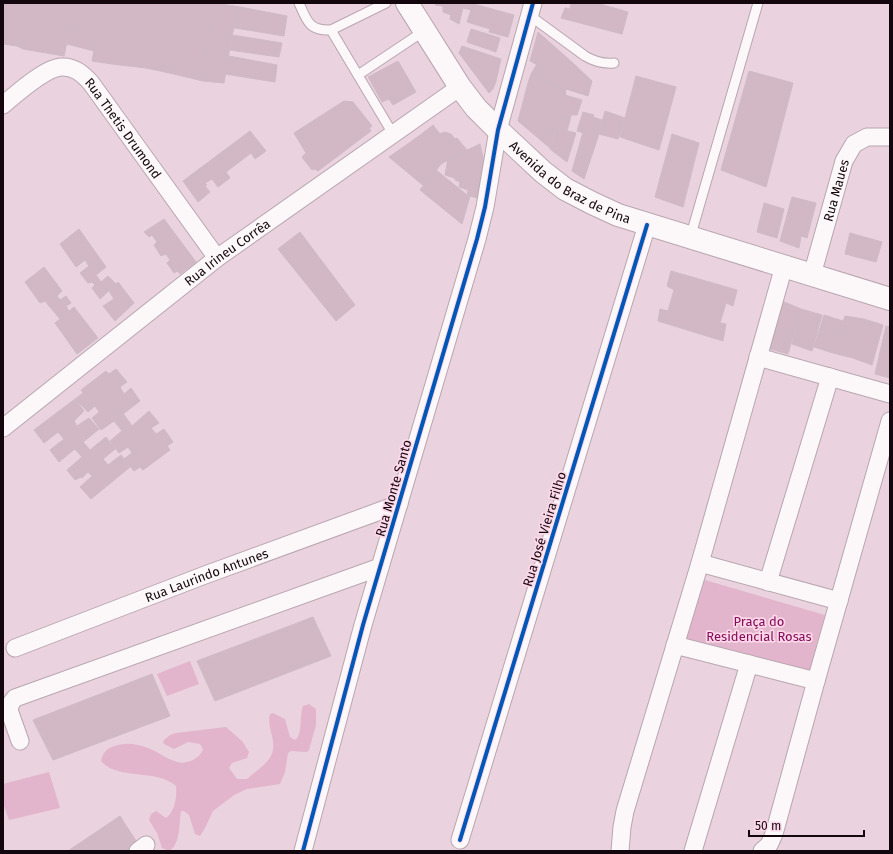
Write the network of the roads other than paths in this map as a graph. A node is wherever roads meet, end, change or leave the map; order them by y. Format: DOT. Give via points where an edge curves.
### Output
graph roads {
  1 [pos="299,3"];
  2 [pos="386,3"];
  3 [pos="758,3"];
  4 [pos="531,9"];
  5 [pos="415,13"];
  6 [pos="331,30"];
  7 [pos="614,63"];
  8 [pos="358,75"];
  9 [pos="460,87"];
  10 [pos="3,105"];
  11 [pos="498,130"];
  12 [pos="393,134"];
  13 [pos="890,137"];
  14 [pos="647,225"];
  15 [pos="690,238"];
  16 [pos="217,258"];
  17 [pos="784,266"];
  18 [pos="812,274"];
  19 [pos="890,299"];
  20 [pos="758,357"];
  21 [pos="830,377"];
  22 [pos="890,394"];
  23 [pos="890,421"];
  24 [pos="3,428"];
  25 [pos="399,504"];
  26 [pos="700,563"];
  27 [pos="380,567"];
  28 [pos="768,582"];
  29 [pos="839,601"];
  30 [pos="675,645"];
  31 [pos="15,648"];
  32 [pos="749,664"];
  33 [pos="816,681"];
  34 [pos="20,741"];
  35 [pos="460,840"];
  36 [pos="303,851"];
  37 [pos="620,851"];
  38 [pos="693,851"];
  39 [pos="762,851"];
  1 -- 6 [label="lane" via="308,23 318,29"];
  2 -- 6 [label="lane"];
  3 -- 15 [label="lane"];
  4 -- 7 [label="lane" via="590,59 604,64"];
  4 -- 11 [label="street, Rua Monte Santo"];
  5 -- 8 [label="lane"];
  5 -- 9 [label="street, Avenida do Braz de Pina"];
  6 -- 8 [label="lane"];
  8 -- 12 [label="lane"];
  9 -- 11 [label="street, Avenida do Braz de Pina"];
  9 -- 12 [label="street, Rua Irineu Corrêa"];
  10 -- 16 [label="street, Rua Thetis Drumond" via="52,69 61,67 78,71 91,83"];
  11 -- 14 [label="street, Avenida do Braz de Pina" via="565,189 618,215"];
  11 -- 25 [label="street, Rua Monte Santo" via="477,239"];
  12 -- 16 [label="street, Rua Irineu Corrêa"];
  13 -- 18 [label="street, Rua Maues" via="867,137 854,144 844,161"];
  14 -- 15 [label="street, Avenida do Braz de Pina"];
  14 -- 35 [label="street, Rua José Vieira Filho"];
  15 -- 17 [label="street, Avenida do Braz de Pina"];
  16 -- 24 [label="street, Rua Irineu Corrêa"];
  17 -- 18 [label="street, Avenida do Braz de Pina"];
  17 -- 20 [label="street"];
  18 -- 19 [label="street, Avenida do Braz de Pina"];
  20 -- 21 [label="street"];
  20 -- 26 [label="street"];
  21 -- 22 [label="street"];
  21 -- 28 [label="street"];
  23 -- 29 [label="street"];
  25 -- 27 [label="street, Rua Monte Santo"];
  25 -- 31 [label="street, Rua Laurindo Antunes" via="205,574"];
  26 -- 28 [label="street"];
  26 -- 30 [label="street"];
  27 -- 34 [label="street" via="15,698 10,703 9,710"];
  27 -- 36 [label="street, Rua Monte Santo"];
  28 -- 29 [label="street"];
  29 -- 33 [label="street"];
  30 -- 32 [label="street"];
  30 -- 37 [label="street" via="625,811"];
  32 -- 33 [label="street"];
  32 -- 38 [label="street"];
  33 -- 39 [label="street" via="774,834 769,845"];
}
